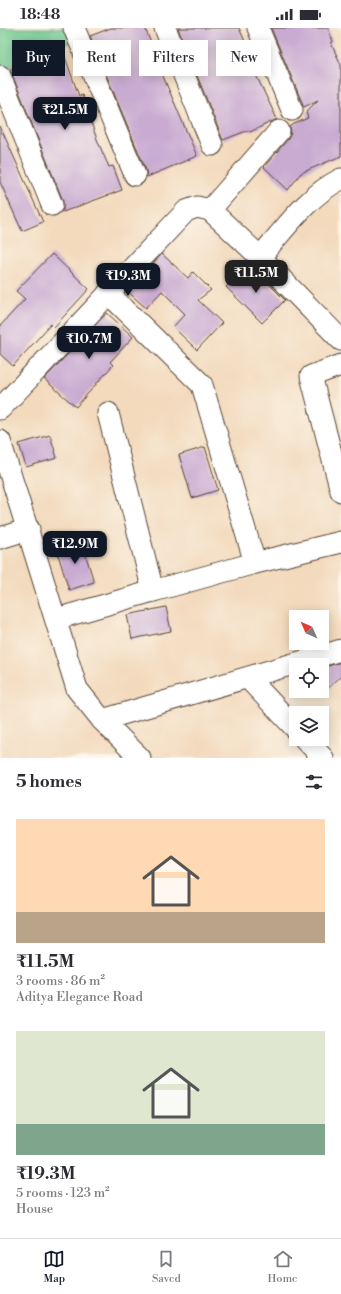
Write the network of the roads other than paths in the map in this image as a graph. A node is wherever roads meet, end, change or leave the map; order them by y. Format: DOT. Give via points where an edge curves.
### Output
graph roads {
  1 [pos="74,28"];
  2 [pos="165,28"];
  3 [pos="258,28"];
  4 [pos="0,76"];
  5 [pos="292,110"];
  6 [pos="279,131"];
  7 [pos="212,145"];
  8 [pos="135,176"];
  9 [pos="341,179"];
  10 [pos="52,205"];
  11 [pos="210,210"];
  12 [pos="260,257"];
  13 [pos="108,293"];
  14 [pos="341,340"];
  15 [pos="341,366"];
  16 [pos="0,409"];
  17 [pos="108,413"];
  18 [pos="0,441"];
  19 [pos="341,491"];
  20 [pos="29,529"];
  21 [pos="0,538"];
  22 [pos="341,542"];
  23 [pos="255,563"];
  24 [pos="153,592"];
  25 [pos="56,619"];
  26 [pos="341,650"];
  27 [pos="248,678"];
  28 [pos="102,720"];
  29 [pos="289,722"];
  30 [pos="312,746"];
  31 [pos="140,758"];
  32 [pos="323,758"];
  1 -- 8 [label="street"];
  2 -- 7 [label="street"];
  3 -- 5 [label="street"];
  4 -- 10 [label="street"];
  6 -- 11 [label="street"];
  9 -- 12 [label="street" via="313,197"];
  11 -- 12 [label="street"];
  11 -- 13 [label="street" via="197,207 186,211"];
  12 -- 14 [label="street"];
  13 -- 16 [label="street"];
  13 -- 23 [label="street" via="202,385"];
  15 -- 19 [label="street" via="311,376"];
  17 -- 24 [label="street"];
  18 -- 20 [label="street"];
  20 -- 21 [label="street"];
  20 -- 25 [label="street"];
  22 -- 23 [label="street"];
  23 -- 24 [label="street"];
  24 -- 25 [label="street"];
  25 -- 28 [label="street" via="77,688"];
  26 -- 27 [label="street"];
  27 -- 28 [label="street"];
  27 -- 29 [label="street"];
  28 -- 31 [label="street"];
  30 -- 32 [label="street"];
}
